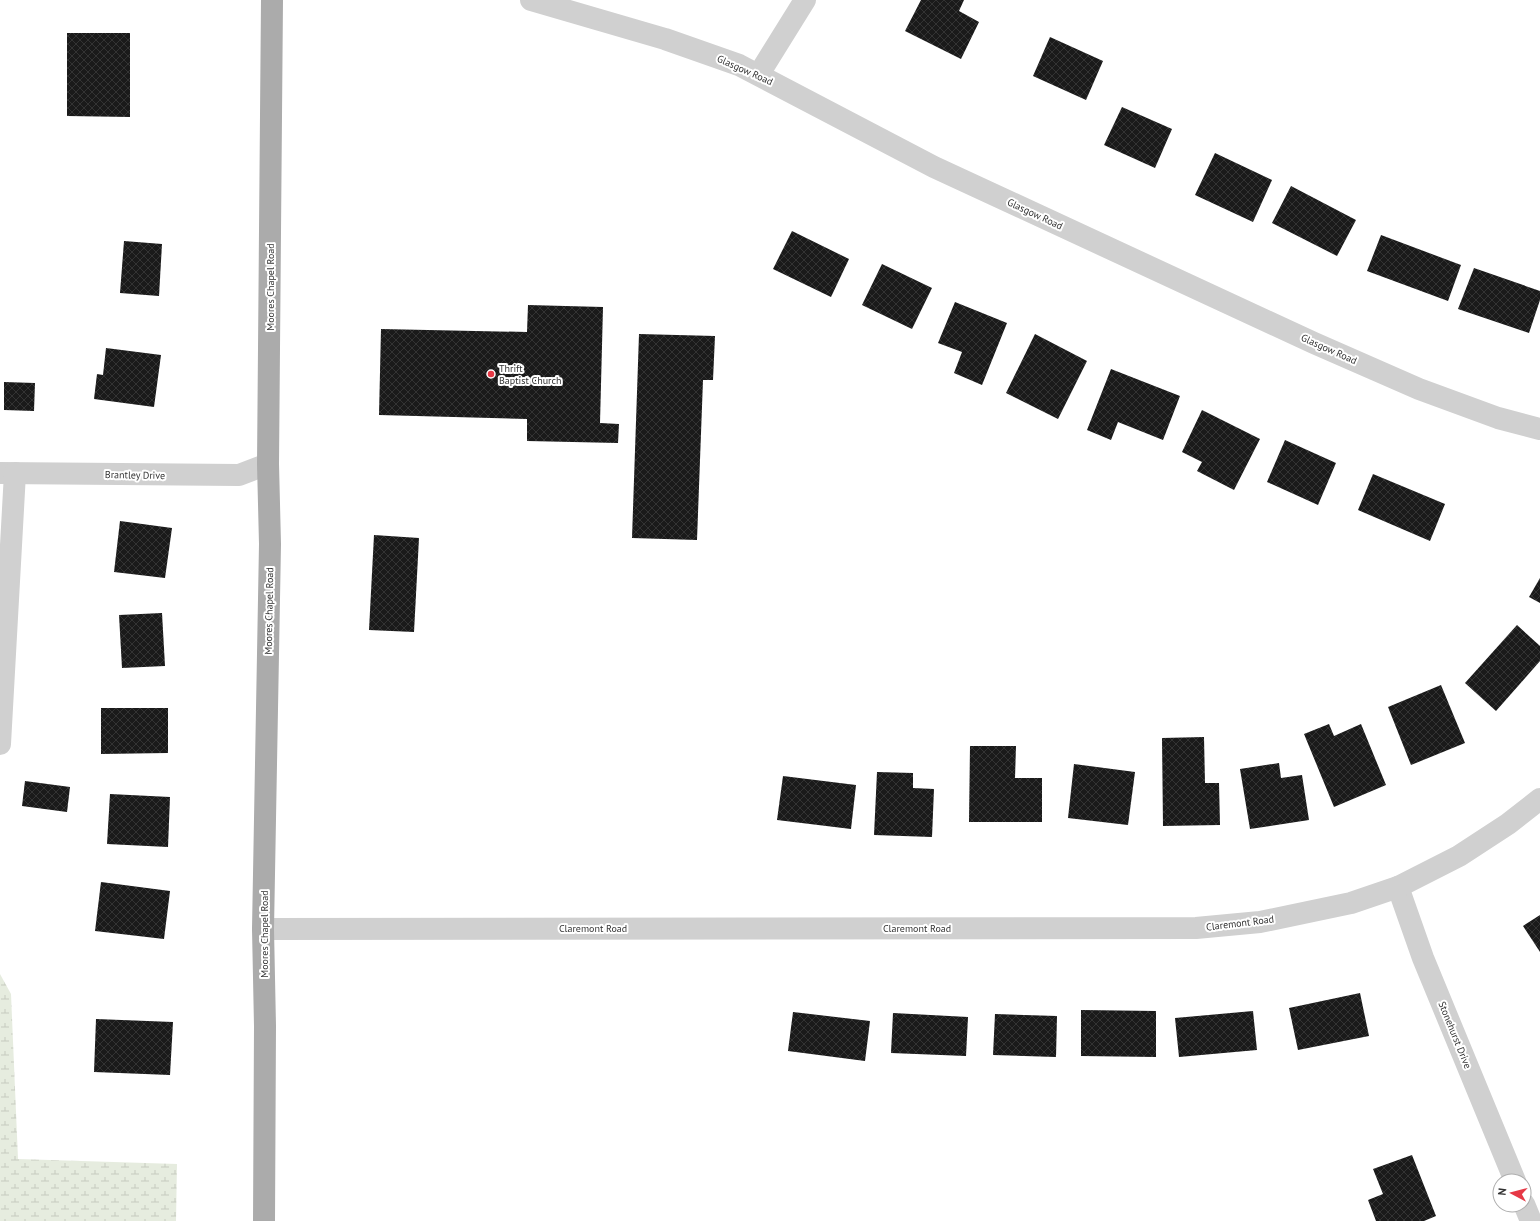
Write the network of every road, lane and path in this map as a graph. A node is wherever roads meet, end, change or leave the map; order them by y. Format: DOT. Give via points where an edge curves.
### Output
graph roads {
  1 [pos="272,0"];
  2 [pos="531,0"];
  3 [pos="805,0"];
  4 [pos="759,74"];
  5 [pos="1540,429"];
  6 [pos="268,464"];
  7 [pos="7,473"];
  8 [pos="0,744"];
  9 [pos="1540,799"];
  10 [pos="1398,887"];
  11 [pos="263,929"];
  12 [pos="1511,1173"];
  13 [pos="264,1221"];
  1 -- 6 [label="main road, Moores Chapel Road"];
  2 -- 4 [label="street, Glasgow Road" via="666,39"];
  3 -- 4 [label="street"];
  4 -- 5 [label="street, Glasgow Road" via="934,167 1314,343 1419,389 1498,418"];
  6 -- 7 [label="street, Brantley Drive" via="239,476"];
  6 -- 11 [label="main road, Moores Chapel Road" via="270,544"];
  7 -- 8 [label="street"];
  9 -- 10 [label="street, Claremont Road" via="1508,824 1459,856"];
  10 -- 11 [label="street, Claremont Road" via="1351,903 1260,922 1196,928"];
  10 -- 12 [label="street, Stonehurst Drive" via="1423,958"];
  11 -- 13 [label="main road, Moores Chapel Road"];
}
